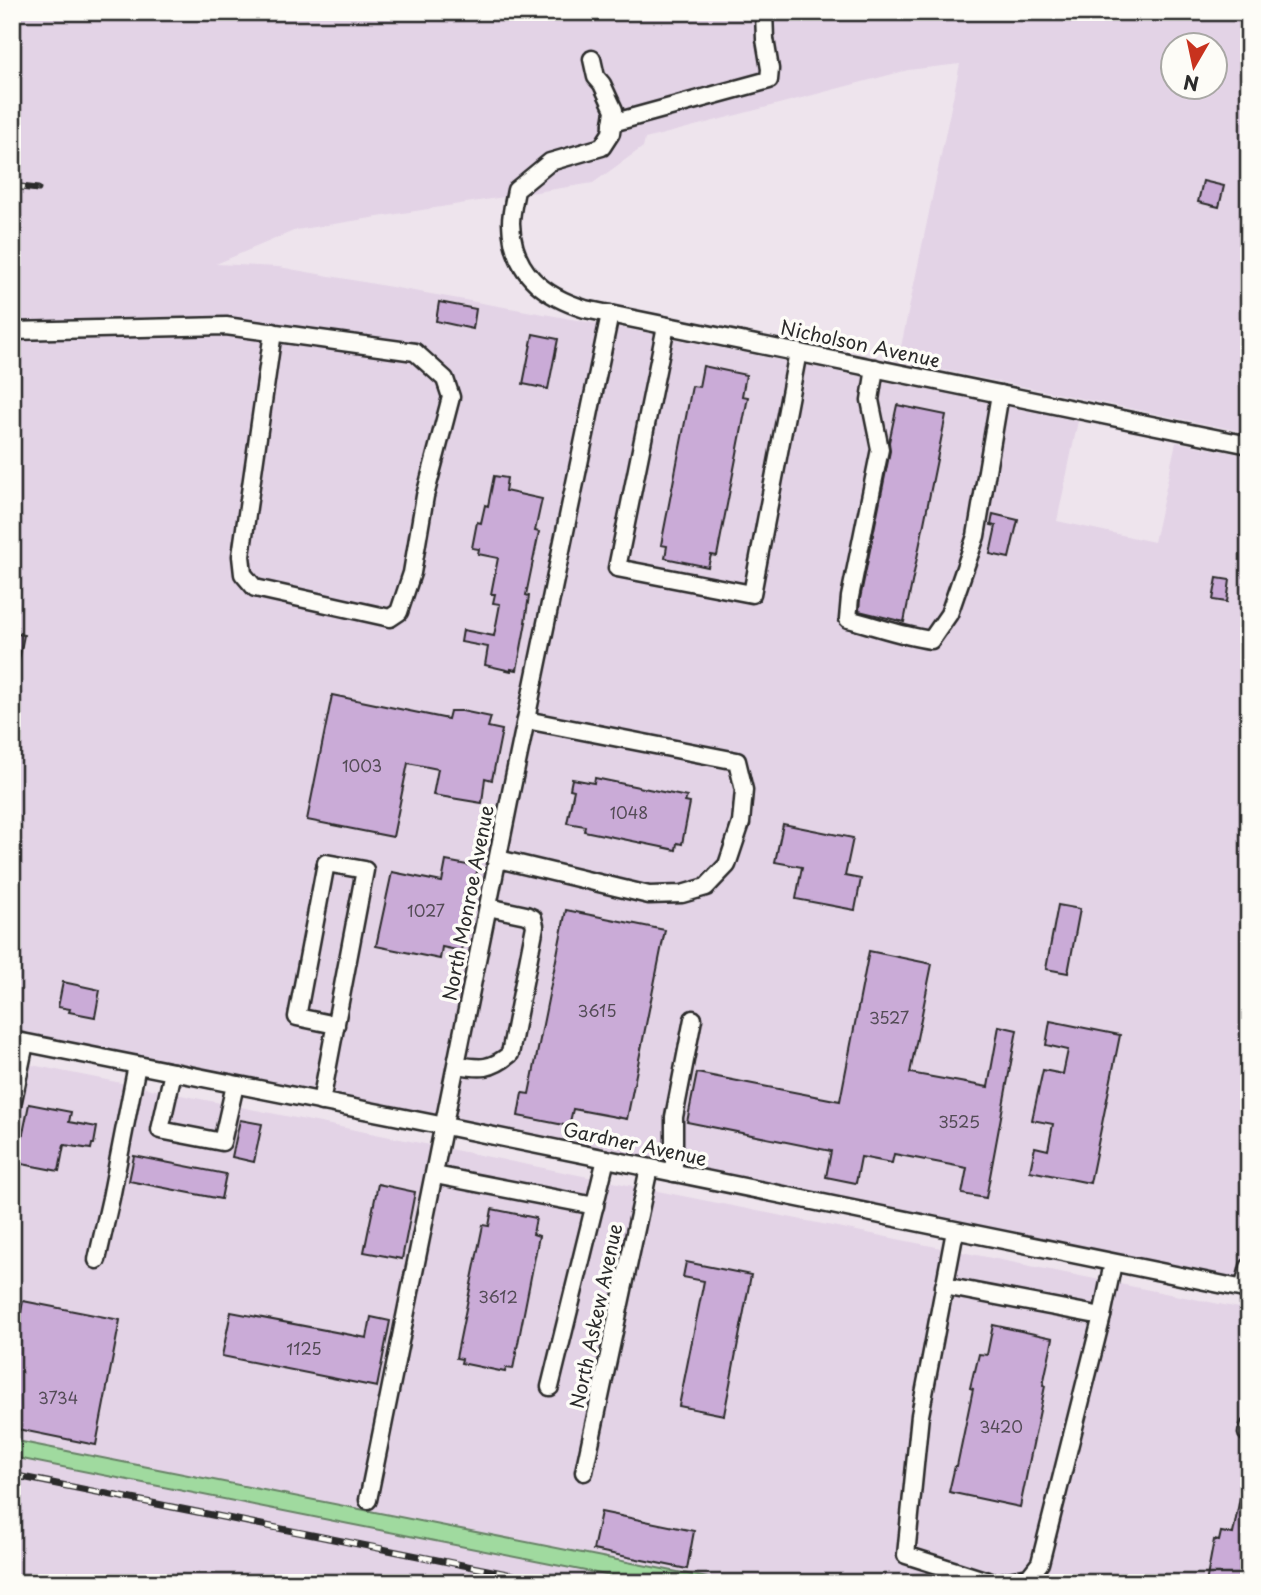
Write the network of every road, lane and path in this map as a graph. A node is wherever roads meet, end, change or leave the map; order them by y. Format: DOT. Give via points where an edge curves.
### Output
graph roads {
  1 [pos="764,12"];
  2 [pos="592,59"];
  3 [pos="612,123"];
  4 [pos="610,314"];
  5 [pos="666,326"];
  6 [pos="12,331"];
  7 [pos="272,332"];
  8 [pos="798,352"];
  9 [pos="875,368"];
  10 [pos="1000,394"];
  11 [pos="1249,444"];
  12 [pos="526,720"];
  13 [pos="498,859"];
  14 [pos="488,907"];
  15 [pos="693,1019"];
  16 [pos="336,1025"];
  17 [pos="19,1041"];
  18 [pos="137,1065"];
  19 [pos="457,1065"];
  20 [pos="173,1072"];
  21 [pos="234,1084"];
  22 [pos="321,1102"];
  23 [pos="12,1105"];
  24 [pos="445,1126"];
  25 [pos="606,1159"];
  26 [pos="649,1168"];
  27 [pos="674,1173"];
  28 [pos="435,1175"];
  29 [pos="595,1206"];
  30 [pos="955,1231"];
  31 [pos="97,1261"];
  32 [pos="1113,1263"];
  33 [pos="1249,1267"];
  34 [pos="944,1286"];
  35 [pos="1246,1290"];
  36 [pos="1102,1316"];
  37 [pos="550,1387"];
  38 [pos="1249,1427"];
  39 [pos="1249,1433"];
  40 [pos="584,1472"];
  41 [pos="368,1500"];
  42 [pos="996,1583"];
  1 -- 3 [label="street" via="769,80"];
  2 -- 3 [label="street" via="614,110"];
  3 -- 4 [label="street, Nicholson Avenue" via="602,147 550,162 516,190 511,221 517,253 537,285 572,305"];
  4 -- 5 [label="street, Nicholson Avenue"];
  4 -- 12 [label="street, North Monroe Avenue"];
  5 -- 8 [label="street, Nicholson Avenue"];
  5 -- 8 [label="street" via="618,568 752,594"];
  6 -- 7 [label="street" via="226,326"];
  7 -- 7 [label="street" via="415,352 445,380 451,397 425,496 412,573 400,612 390,618 255,588 243,574 241,556"];
  8 -- 9 [label="street, Nicholson Avenue"];
  9 -- 10 [label="street, Nicholson Avenue"];
  9 -- 10 [label="street" via="870,400 880,449 849,619 909,637 930,640 949,614 976,536"];
  10 -- 11 [label="street, Nicholson Avenue"];
  12 -- 13 [label="street, North Monroe Avenue"];
  12 -- 13 [label="street" via="737,761 744,790 741,823 727,865 706,887 682,894 649,895"];
  13 -- 14 [label="street, North Monroe Avenue"];
  14 -- 19 [label="street, North Monroe Avenue"];
  14 -- 19 [label="street" via="533,918 533,939 510,1054 499,1064 482,1069"];
  15 -- 27 [label="street" via="674,1117"];
  16 -- 16 [label="street" via="365,870 326,863 297,1017"];
  16 -- 22 [label="street"];
  17 -- 18 [label="street, Gardner Avenue"];
  17 -- 23 [label="street"];
  18 -- 20 [label="street, Gardner Avenue"];
  18 -- 31 [label="street"];
  19 -- 24 [label="street, North Monroe Avenue"];
  20 -- 21 [label="street, Gardner Avenue"];
  20 -- 21 [label="street" via="160,1130 222,1142"];
  21 -- 22 [label="street, Gardner Avenue"];
  22 -- 24 [label="street, Gardner Avenue"];
  24 -- 25 [label="street, Gardner Avenue"];
  24 -- 28 [label="street, North Monroe Avenue"];
  25 -- 26 [label="street, Gardner Avenue"];
  25 -- 29 [label="street"];
  26 -- 27 [label="street, Gardner Avenue"];
  26 -- 40 [label="street, North Askew Avenue"];
  27 -- 30 [label="street, Gardner Avenue"];
  28 -- 29 [label="street"];
  28 -- 41 [label="street, North Monroe Avenue"];
  29 -- 37 [label="street"];
  30 -- 32 [label="street, Gardner Avenue"];
  30 -- 34 [label="street"];
  32 -- 35 [label="street, Gardner Avenue"];
  32 -- 36 [label="street"];
  33 -- 35 [label="street"];
  34 -- 36 [label="street"];
  34 -- 42 [label="street" via="920,1415 906,1555"];
  36 -- 42 [label="street" via="1040,1563 1029,1577"];
  38 -- 39 [label="street"];
}
